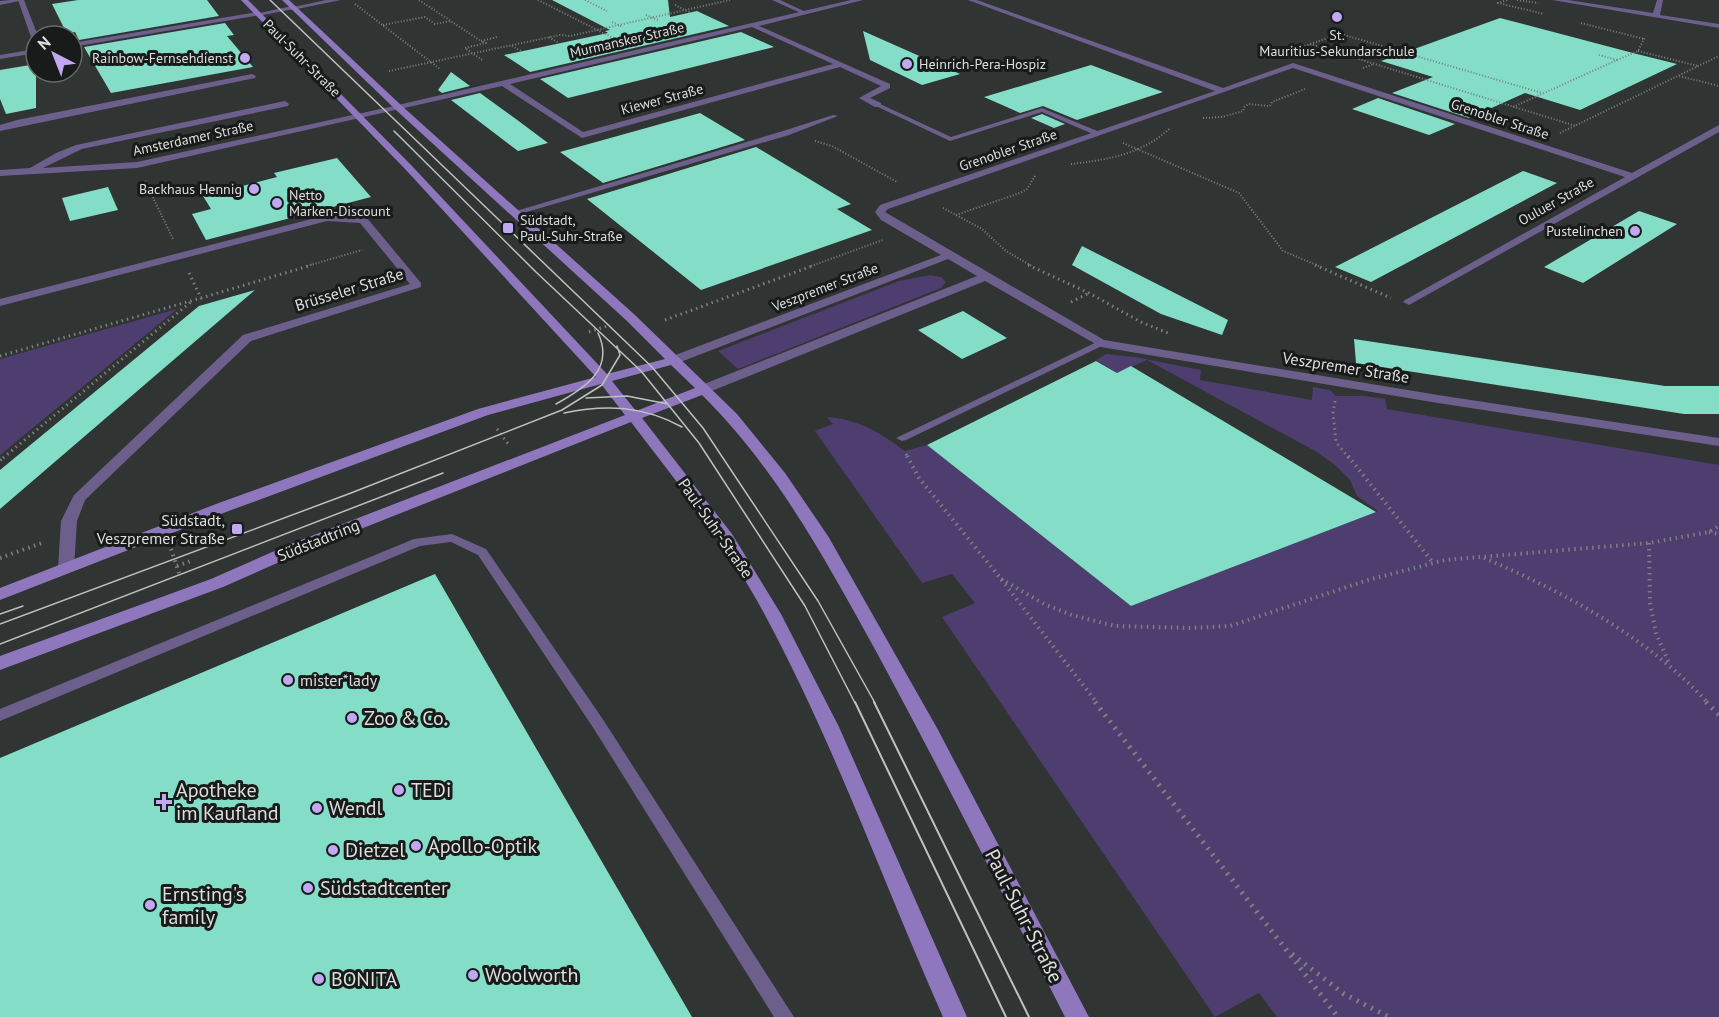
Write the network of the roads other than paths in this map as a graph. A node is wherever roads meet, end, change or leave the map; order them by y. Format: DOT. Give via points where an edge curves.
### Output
graph roads {
  1 [pos="21,0"];
  2 [pos="244,0"];
  3 [pos="285,0"];
  4 [pos="338,0"];
  5 [pos="775,0"];
  6 [pos="860,0"];
  7 [pos="971,0"];
  8 [pos="1555,0"];
  9 [pos="1660,0"];
  10 [pos="0,3"];
  11 [pos="292,8"];
  12 [pos="805,13"];
  13 [pos="258,14"];
  14 [pos="1656,16"];
  15 [pos="30,24"];
  16 [pos="752,25"];
  17 [pos="1719,26"];
  18 [pos="84,43"];
  19 [pos="24,53"];
  20 [pos="0,57"];
  21 [pos="840,65"];
  22 [pos="252,76"];
  23 [pos="503,83"];
  24 [pos="1223,90"];
  25 [pos="285,104"];
  26 [pos="878,105"];
  27 [pos="399,108"];
  28 [pos="360,116"];
  29 [pos="836,116"];
  30 [pos="0,128"];
  31 [pos="1719,128"];
  32 [pos="1098,133"];
  33 [pos="30,171"];
  34 [pos="0,173"];
  35 [pos="1632,176"];
  36 [pos="517,212"];
  37 [pos="947,256"];
  38 [pos="984,277"];
  39 [pos="1409,302"];
  40 [pos="0,303"];
  41 [pos="1101,343"];
  42 [pos="674,360"];
  43 [pos="605,380"];
  44 [pos="704,389"];
  45 [pos="635,417"];
  46 [pos="902,438"];
  47 [pos="1719,442"];
  48 [pos="66,568"];
  49 [pos="0,594"];
  50 [pos="0,663"];
  51 [pos="0,715"];
  52 [pos="785,1017"];
  53 [pos="955,1017"];
  54 [pos="1077,1017"];
  1 -- 10 [label="lane"];
  1 -- 15 [label="street"];
  2 -- 13 [label="street, Paul-Suhr-Straße"];
  3 -- 11 [label="street, Paul-Suhr-Straße"];
  4 -- 11 [label="street"];
  5 -- 12 [label="lane"];
  6 -- 12 [label="street, Murmansker Straße"];
  7 -- 24 [label="street"];
  8 -- 14 [label="street"];
  9 -- 14 [label="street"];
  11 -- 13 [label="lane"];
  11 -- 27 [label="street, Paul-Suhr-Straße"];
  12 -- 16 [label="street, Murmansker Straße"];
  13 -- 18 [label="street"];
  13 -- 28 [label="street, Paul-Suhr-Straße"];
  14 -- 17 [label="street"];
  16 -- 21 [label="street"];
  16 -- 23 [label="street, Murmansker Straße"];
  19 -- 20 [label="street"];
  21 -- 23 [label="street, Kiewer Straße" via="582,135"];
  21 -- 26 [label="street" via="887,86 863,98"];
  22 -- 30 [label="street"];
  23 -- 27 [label="street, Murmansker Straße"];
  24 -- 32 [label="street, Grenobler Straße"];
  24 -- 35 [label="street, Grenobler Straße" via="1293,65"];
  25 -- 33 [label="street, Amsterdamer Straße" via="79,147"];
  26 -- 32 [label="lane" via="950,140 1042,110"];
  27 -- 28 [label="street"];
  27 -- 36 [label="street, Paul-Suhr-Straße"];
  28 -- 33 [label="street, Amsterdamer Straße" via="137,165"];
  28 -- 43 [label="street, Paul-Suhr-Straße"];
  29 -- 36 [label="lane"];
  31 -- 35 [label="street, Ouluer Straße"];
  32 -- 37 [label="street, Grenobler Straße" via="884,207 880,213"];
  33 -- 34 [label="street, Amsterdamer Straße"];
  35 -- 39 [label="street, Ouluer Straße"];
  36 -- 42 [label="street, Paul-Suhr-Straße"];
  37 -- 38 [label="street, Veszpremer Straße"];
  37 -- 42 [label="street, Veszpremer Straße"];
  38 -- 41 [label="street, Veszpremer Straße"];
  38 -- 44 [label="street"];
  40 -- 48 [label="street, Brüsseler Straße" via="327,218 363,220 417,285 247,338 79,498 69,521"];
  41 -- 46 [label="lane"];
  41 -- 47 [label="street, Veszpremer Straße"];
  42 -- 43 [label="street"];
  42 -- 44 [label="street, Paul-Suhr-Straße"];
  43 -- 45 [label="street, Paul-Suhr-Straße"];
  43 -- 48 [label="street" via="483,412"];
  44 -- 45 [label="street, Südstadtring"];
  44 -- 54 [label="street, Paul-Suhr-Straße" via="743,429 820,536 930,733"];
  45 -- 50 [label="street, Südstadtring" via="294,549 217,583"];
  45 -- 53 [label="street, Paul-Suhr-Straße" via="727,538 773,614 830,727"];
  48 -- 49 [label="street"];
  51 -- 52 [label="lane" via="418,542 452,538 482,552"];
}
